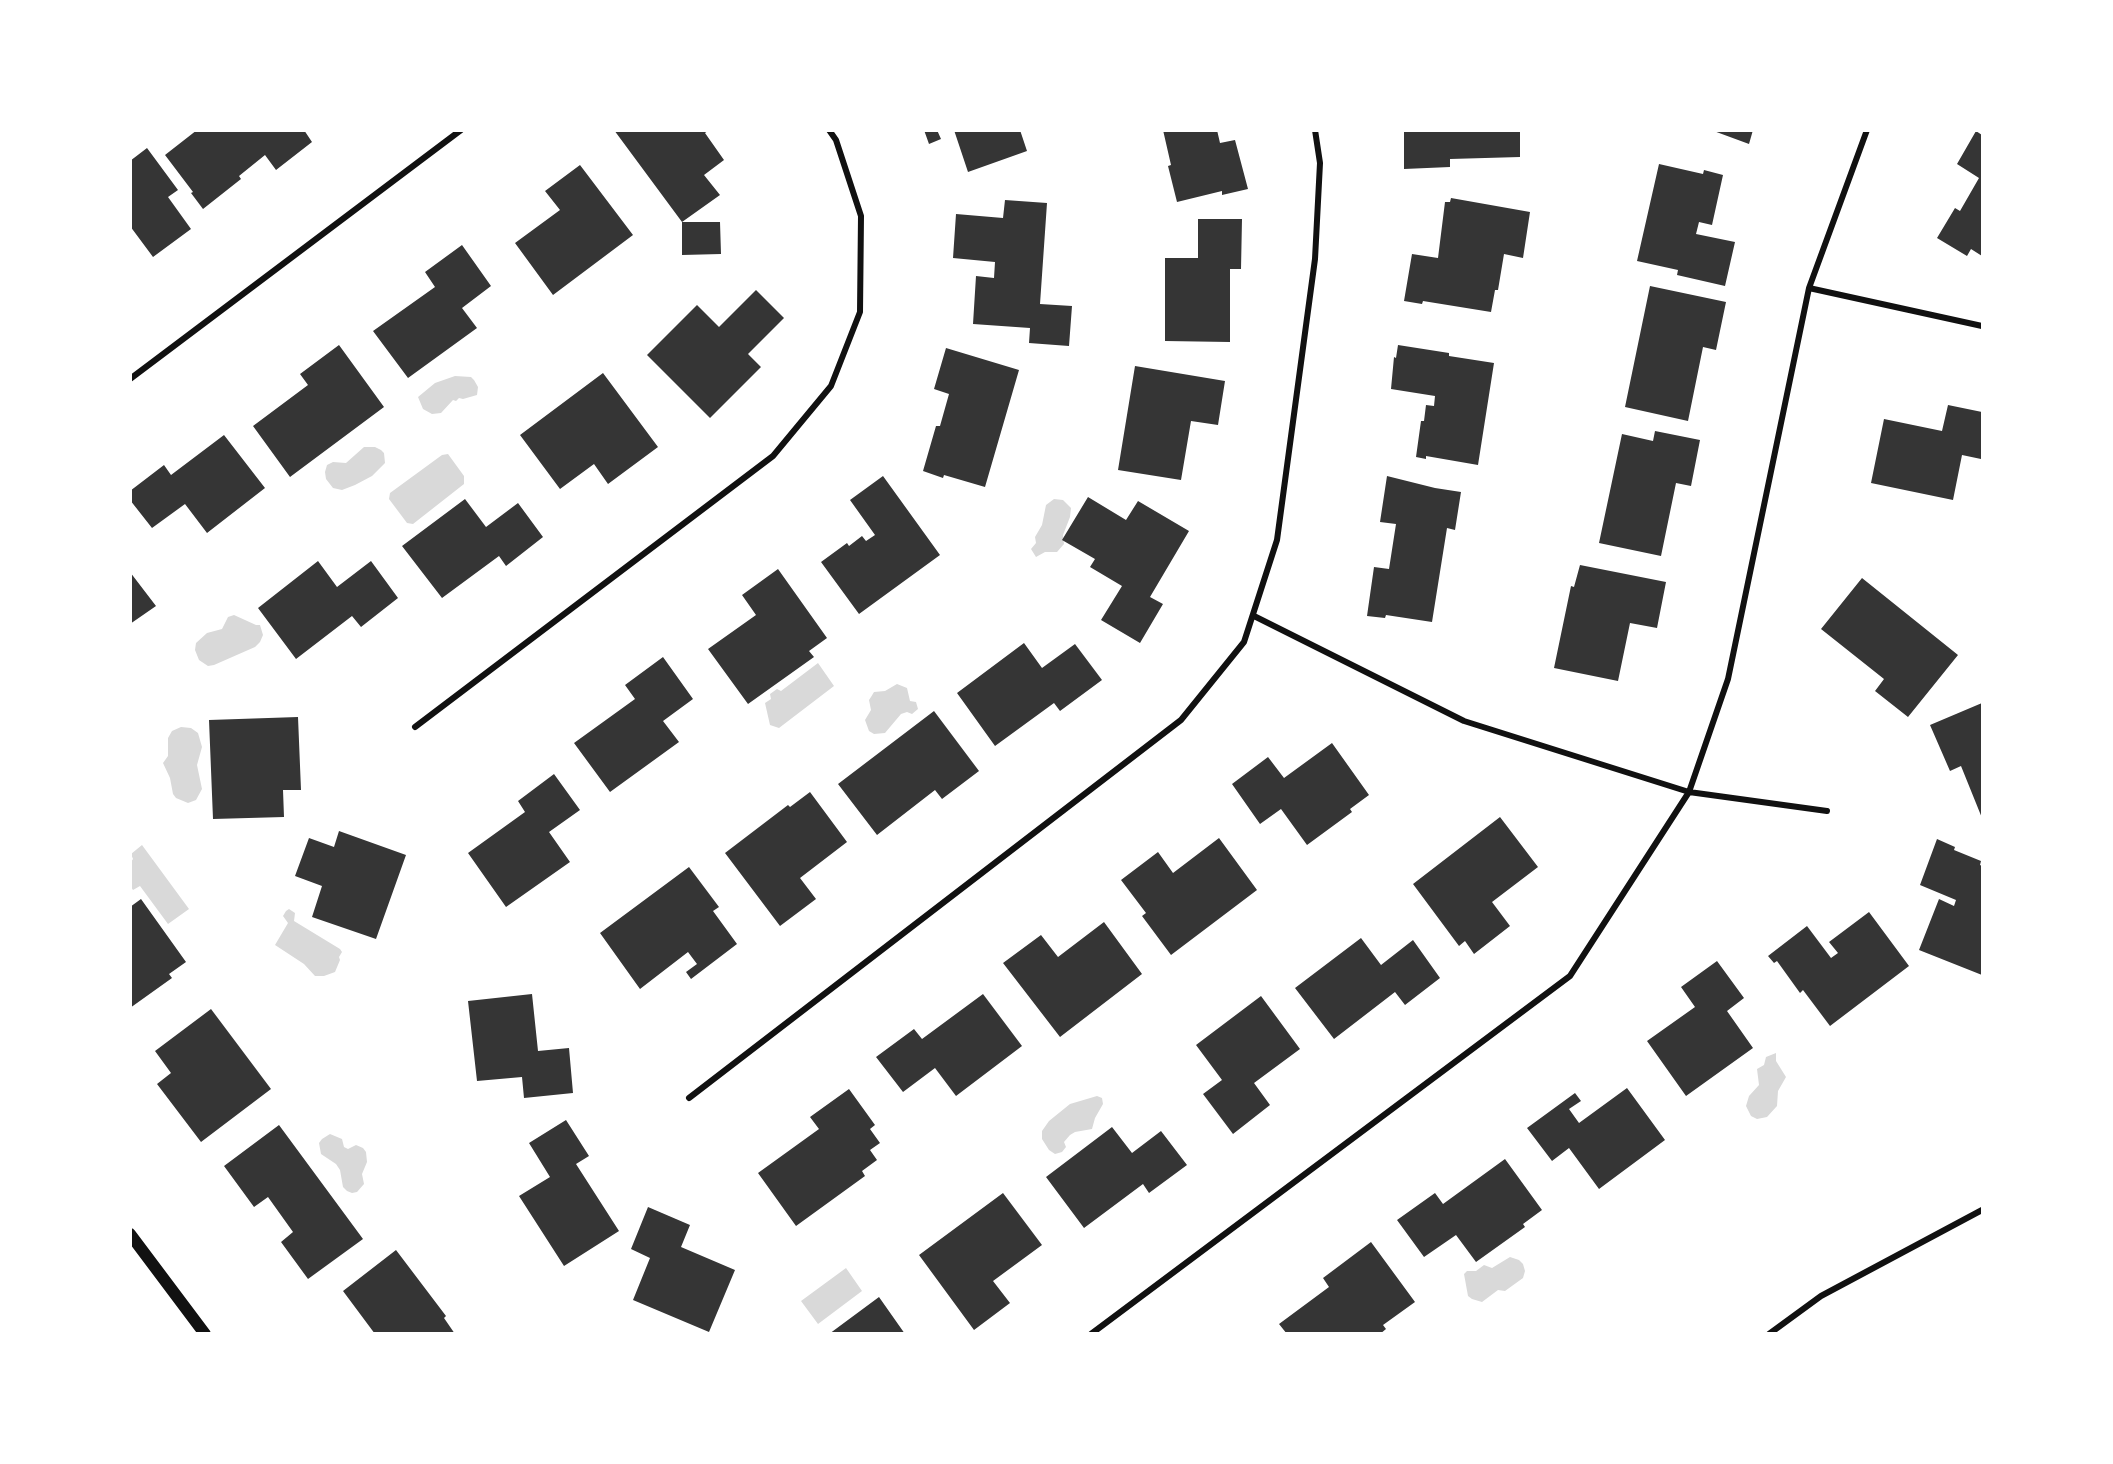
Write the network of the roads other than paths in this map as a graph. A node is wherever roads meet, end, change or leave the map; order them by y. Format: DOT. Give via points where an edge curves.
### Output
graph roads {
  1 [pos="461,130"];
  2 [pos="829,130"];
  3 [pos="1315,130"];
  4 [pos="1867,130"];
  5 [pos="1809,288"];
  6 [pos="1983,326"];
  7 [pos="130,379"];
  8 [pos="1254,616"];
  9 [pos="415,727"];
  10 [pos="1689,792"];
  11 [pos="1827,811"];
  12 [pos="688,1098"];
  13 [pos="1983,1210"];
  14 [pos="130,1234"];
  15 [pos="205,1334"];
  16 [pos="1091,1334"];
  17 [pos="1769,1334"];
  1 -- 7 [label="street"];
  2 -- 9 [label="street" via="836,140 861,216 860,312 831,386 773,456"];
  3 -- 8 [label="street" via="1320,163 1315,259 1277,540"];
  4 -- 5 [label="street"];
  5 -- 6 [label="street"];
  5 -- 10 [label="street" via="1728,679"];
  8 -- 10 [label="street" via="1464,721"];
  8 -- 12 [label="street" via="1244,642 1181,720"];
  10 -- 11 [label="street"];
  10 -- 16 [label="street" via="1570,976"];
  13 -- 17 [label="street" via="1821,1296"];
  14 -- 15 [label="main road"];
}
